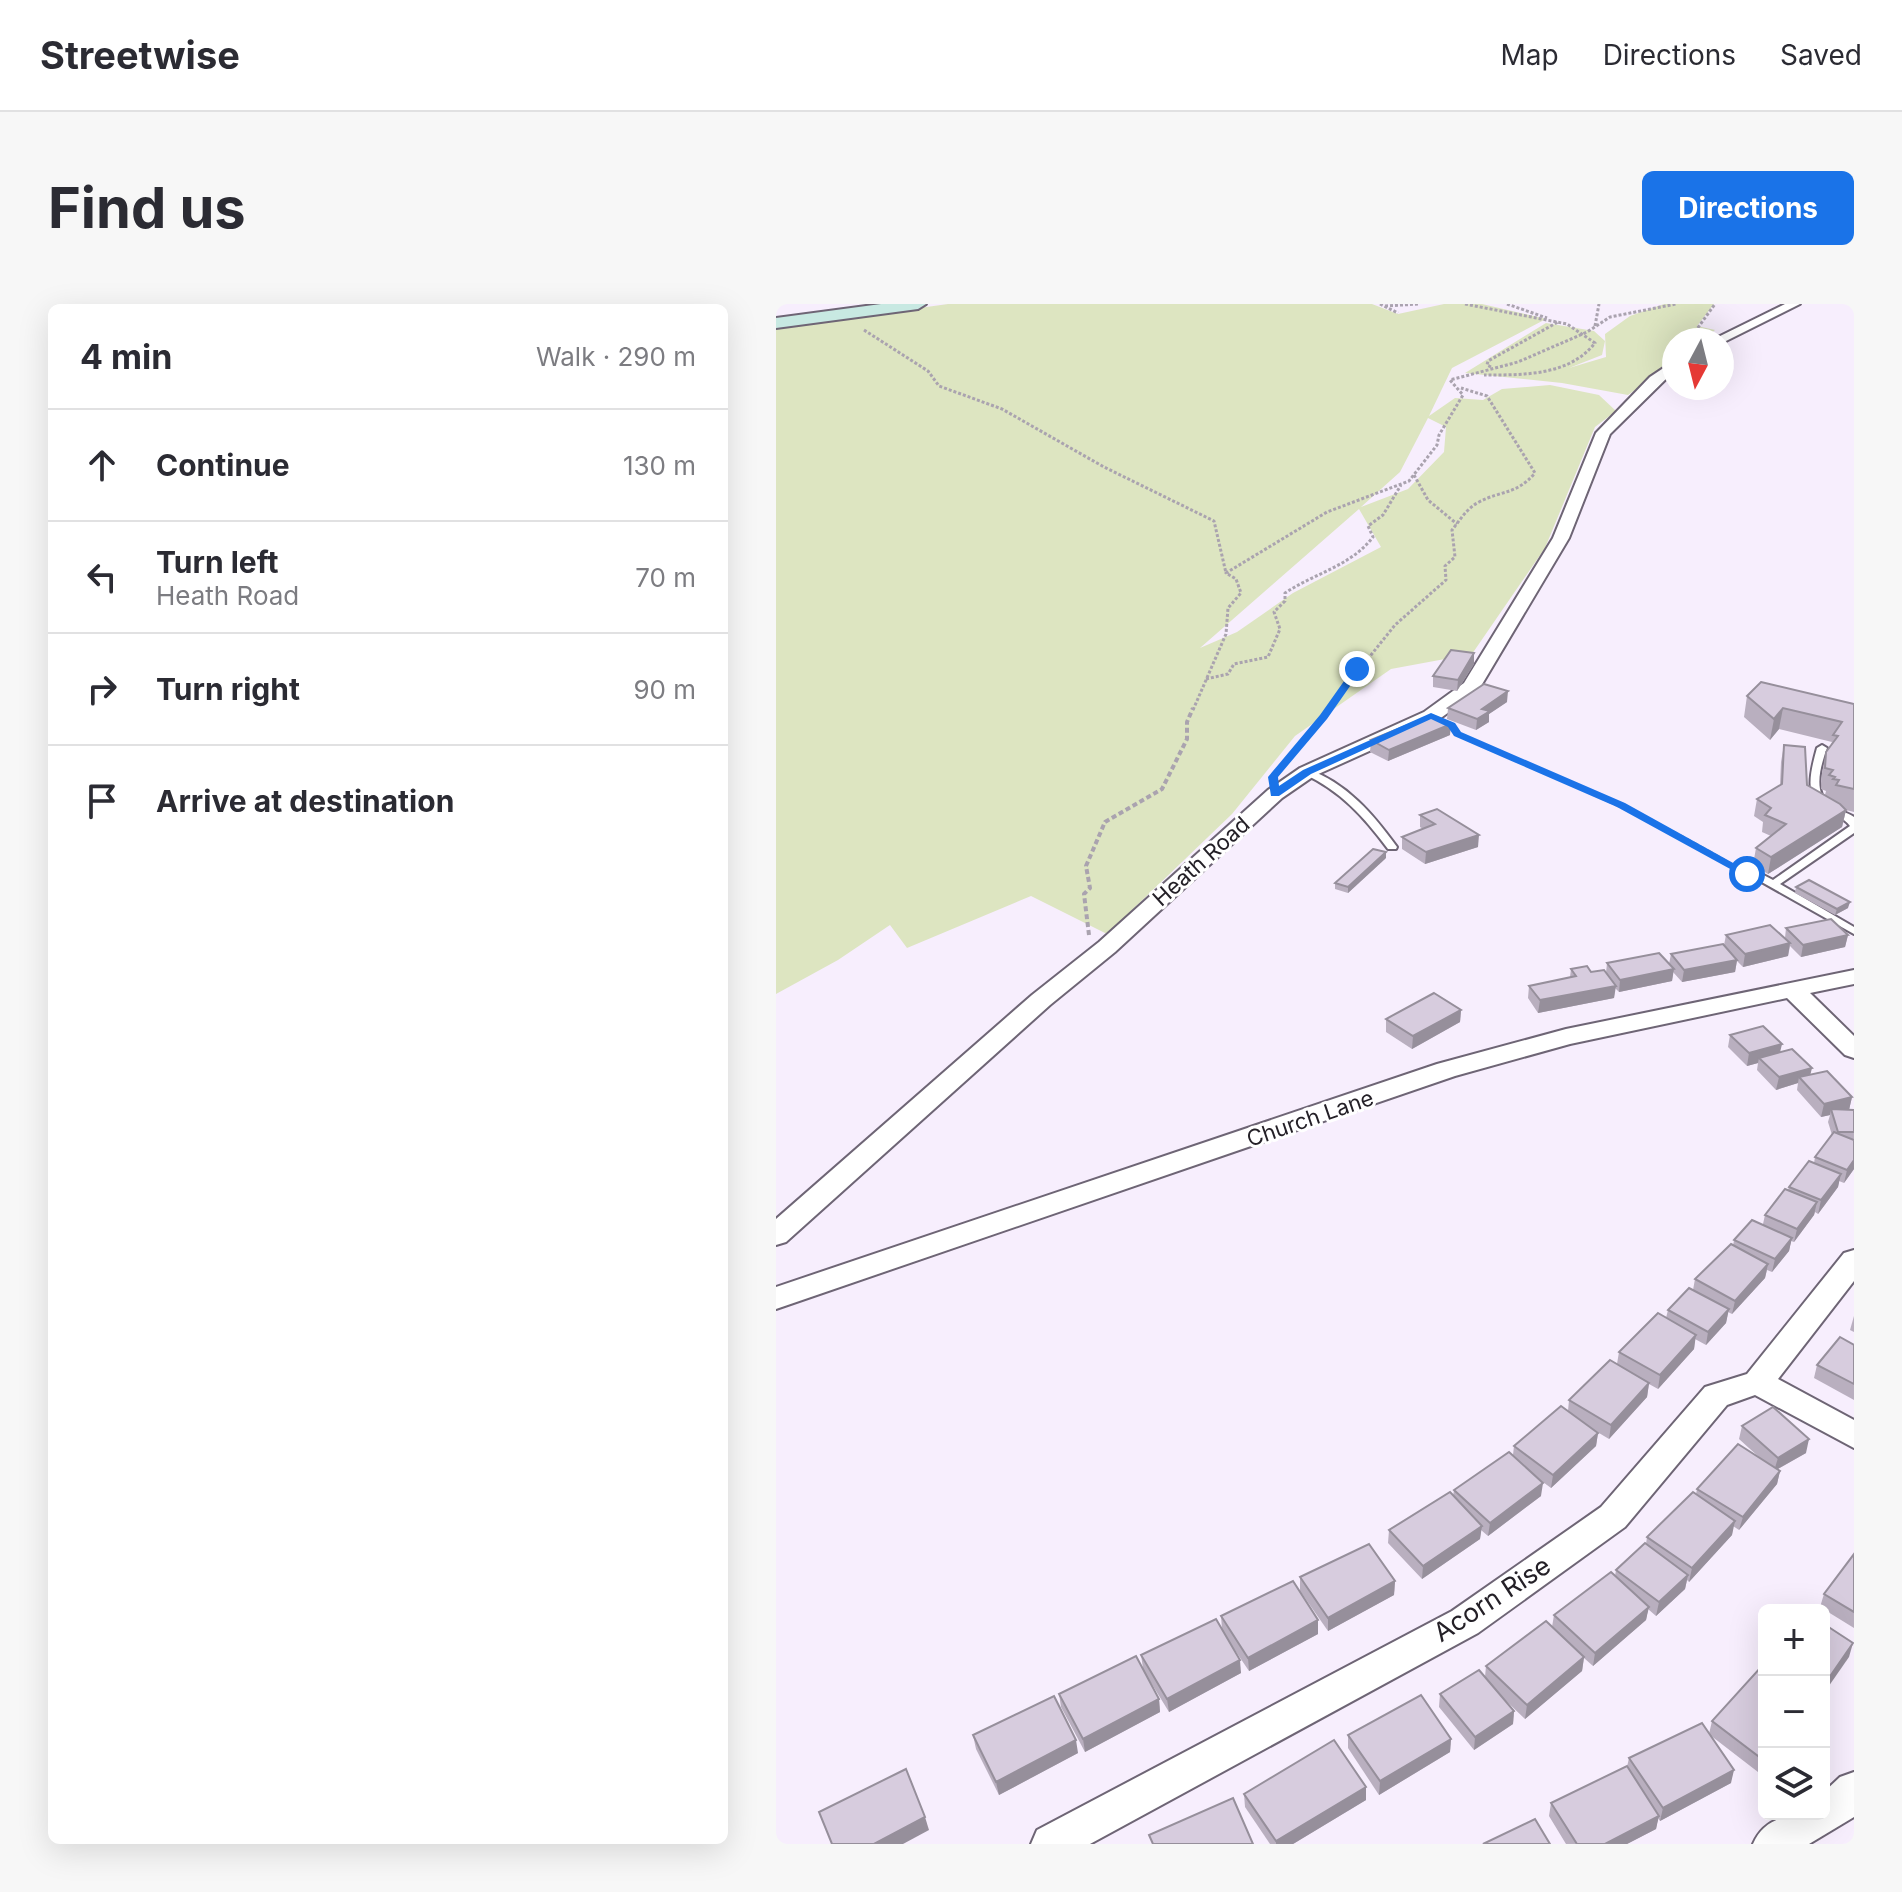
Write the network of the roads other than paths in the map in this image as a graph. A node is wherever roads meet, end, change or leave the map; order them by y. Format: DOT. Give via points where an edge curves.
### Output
graph roads {
  1 [pos="918,304"];
  2 [pos="1794,304"];
  3 [pos="776,323"];
  4 [pos="1734,332"];
  5 [pos="1662,374"];
  6 [pos="1822,748"];
  7 [pos="1307,772"];
  8 [pos="1854,826"];
  9 [pos="1392,847"];
  10 [pos="1747,874"];
  11 [pos="1773,884"];
  12 [pos="1854,931"];
  13 [pos="1854,977"];
  14 [pos="1793,990"];
  15 [pos="1854,1050"];
  16 [pos="776,1235"];
  17 [pos="1854,1260"];
  18 [pos="776,1298"];
  19 [pos="1758,1382"];
  20 [pos="1854,1435"];
  21 [pos="1854,1790"];
  22 [pos="1830,1810"];
  23 [pos="1814,1820"];
  24 [pos="1051,1844"];
  25 [pos="1773,1844"];
  1 -- 3 [label="street"];
  2 -- 4 [label="street"];
  5 -- 7 [label="street, Heath Road" via="1603,433 1561,538 1471,687 1431,716"];
  6 -- 8 [label="lane" via="1815,792 1826,807 1850,818"];
  7 -- 9 [label="lane" via="1347,794"];
  7 -- 16 [label="street, Heath Road" via="1275,794"];
  8 -- 11 [label="lane"];
  10 -- 11 [label="lane"];
  11 -- 12 [label="lane"];
  13 -- 14 [label="street, Church Lane"];
  14 -- 15 [label="street"];
  14 -- 18 [label="street, Church Lane" via="1566,1037 1446,1070"];
  17 -- 19 [label="street"];
  19 -- 20 [label="street"];
  19 -- 24 [label="street, Acorn Rise" via="1716,1396 1613,1517 1465,1622"];
  21 -- 22 [label="street"];
  23 -- 25 [label="street"];
}
